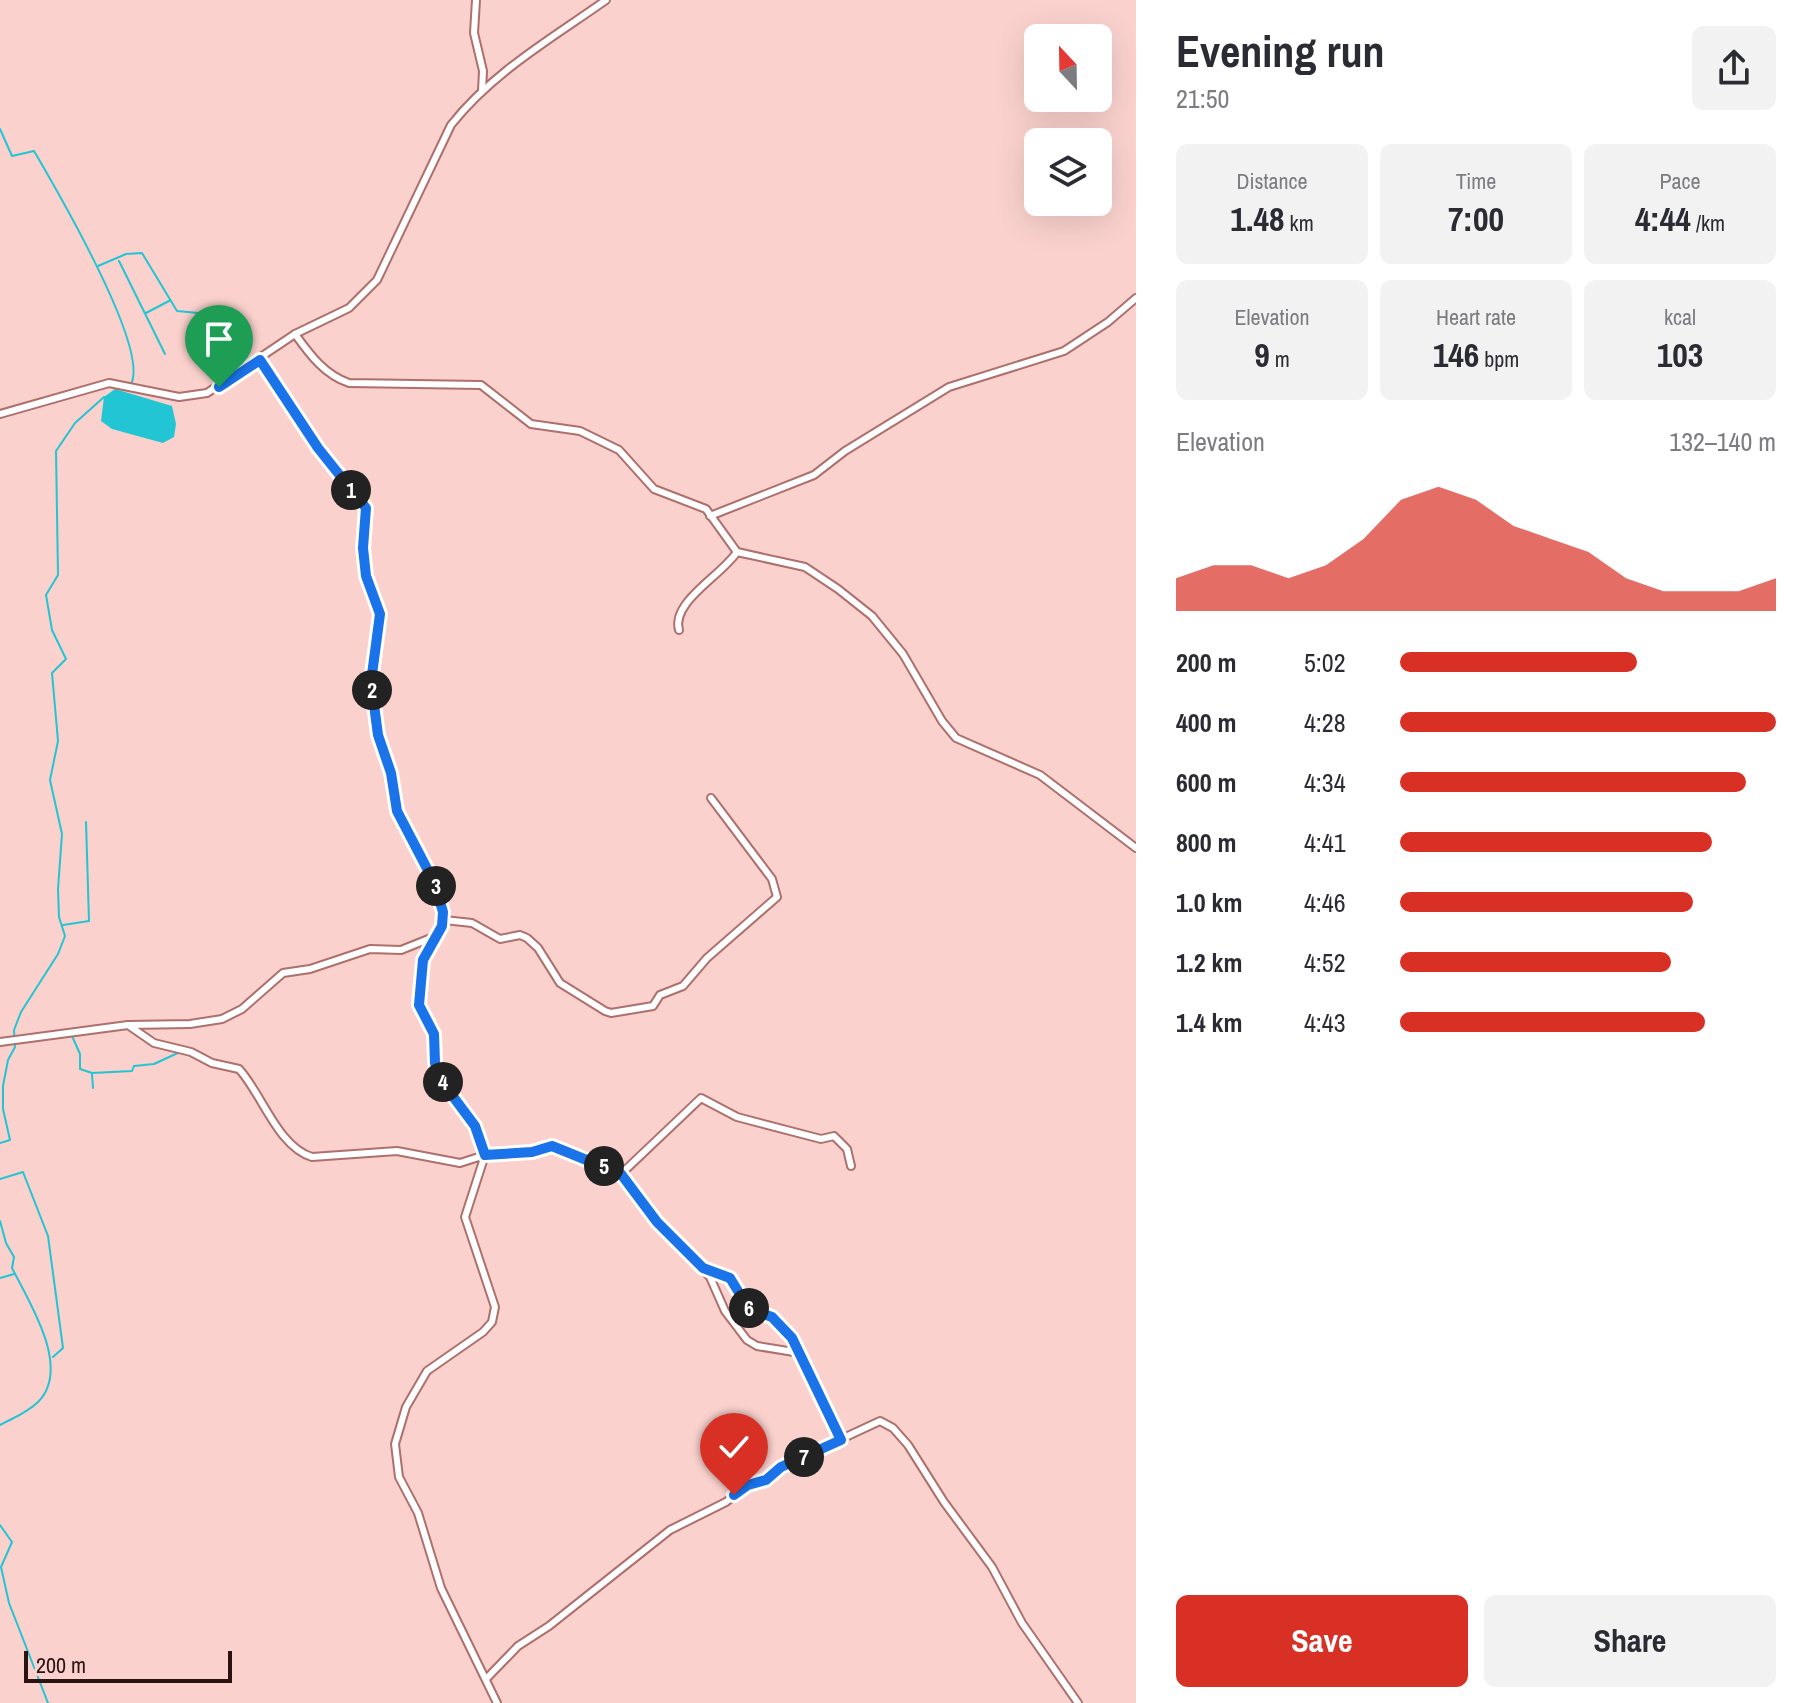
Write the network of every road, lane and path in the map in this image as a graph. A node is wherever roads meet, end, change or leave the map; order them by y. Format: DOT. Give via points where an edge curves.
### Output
graph roads {
  1 [pos="476,0"];
  2 [pos="606,0"];
  3 [pos="482,92"];
  4 [pos="1136,298"];
  5 [pos="295,334"];
  6 [pos="260,360"];
  7 [pos="0,414"];
  8 [pos="710,516"];
  9 [pos="737,552"];
  10 [pos="679,630"];
  11 [pos="711,798"];
  12 [pos="1136,848"];
  13 [pos="444,920"];
  14 [pos="437,934"];
  15 [pos="128,1025"];
  16 [pos="0,1042"];
  17 [pos="485,1155"];
  18 [pos="851,1166"];
  19 [pos="621,1174"];
  20 [pos="703,1268"];
  21 [pos="800,1353"];
  22 [pos="841,1440"];
  23 [pos="487,1678"];
  24 [pos="497,1703"];
  25 [pos="1078,1703"];
  1 -- 3 [label="street" via="474,33"];
  2 -- 3 [label="street"];
  3 -- 5 [label="street" via="451,125 372,288 349,308"];
  4 -- 8 [label="street" via="1064,351 949,387 814,475"];
  5 -- 6 [label="street"];
  5 -- 8 [label="street" via="323,368 349,383 481,385 531,424 600,438 624,454 654,489 700,505"];
  6 -- 7 [label="street" via="219,387 193,396 109,383"];
  6 -- 13 [label="street" via="318,448 366,508 366,576 380,614 371,682 378,735 397,811 434,882"];
  8 -- 9 [label="street"];
  9 -- 10 [label="street" via="683,606"];
  9 -- 12 [label="street" via="805,567 838,589 872,616 903,654 956,738 1040,775"];
  11 -- 13 [label="street" via="772,879 777,897 687,982 660,995 653,1006 605,1011 560,983 527,938 500,939 472,923"];
  13 -- 14 [label="street"];
  14 -- 15 [label="street" via="409,948 370,949 283,973 242,1009 222,1019"];
  14 -- 17 [label="street" via="423,960 419,1005 434,1034 435,1063 443,1083 475,1126"];
  15 -- 16 [label="street"];
  15 -- 17 [label="street" via="154,1043 239,1069 289,1142 307,1156 397,1151 460,1163"];
  17 -- 19 [label="street" via="552,1146"];
  17 -- 23 [label="street" via="465,1217 495,1307 492,1322 427,1371 406,1407 395,1444 399,1477 418,1513 441,1588"];
  18 -- 19 [label="street" via="847,1149 834,1136 821,1139 737,1117 701,1098"];
  19 -- 20 [label="street" via="657,1222"];
  20 -- 21 [label="street" via="730,1278 747,1306 772,1317"];
  20 -- 21 [label="street" via="747,1340"];
  21 -- 22 [label="street"];
  22 -- 23 [label="street" via="781,1467 670,1530 518,1646"];
  22 -- 25 [label="street" via="880,1421 904,1438"];
  23 -- 24 [label="street"];
}
